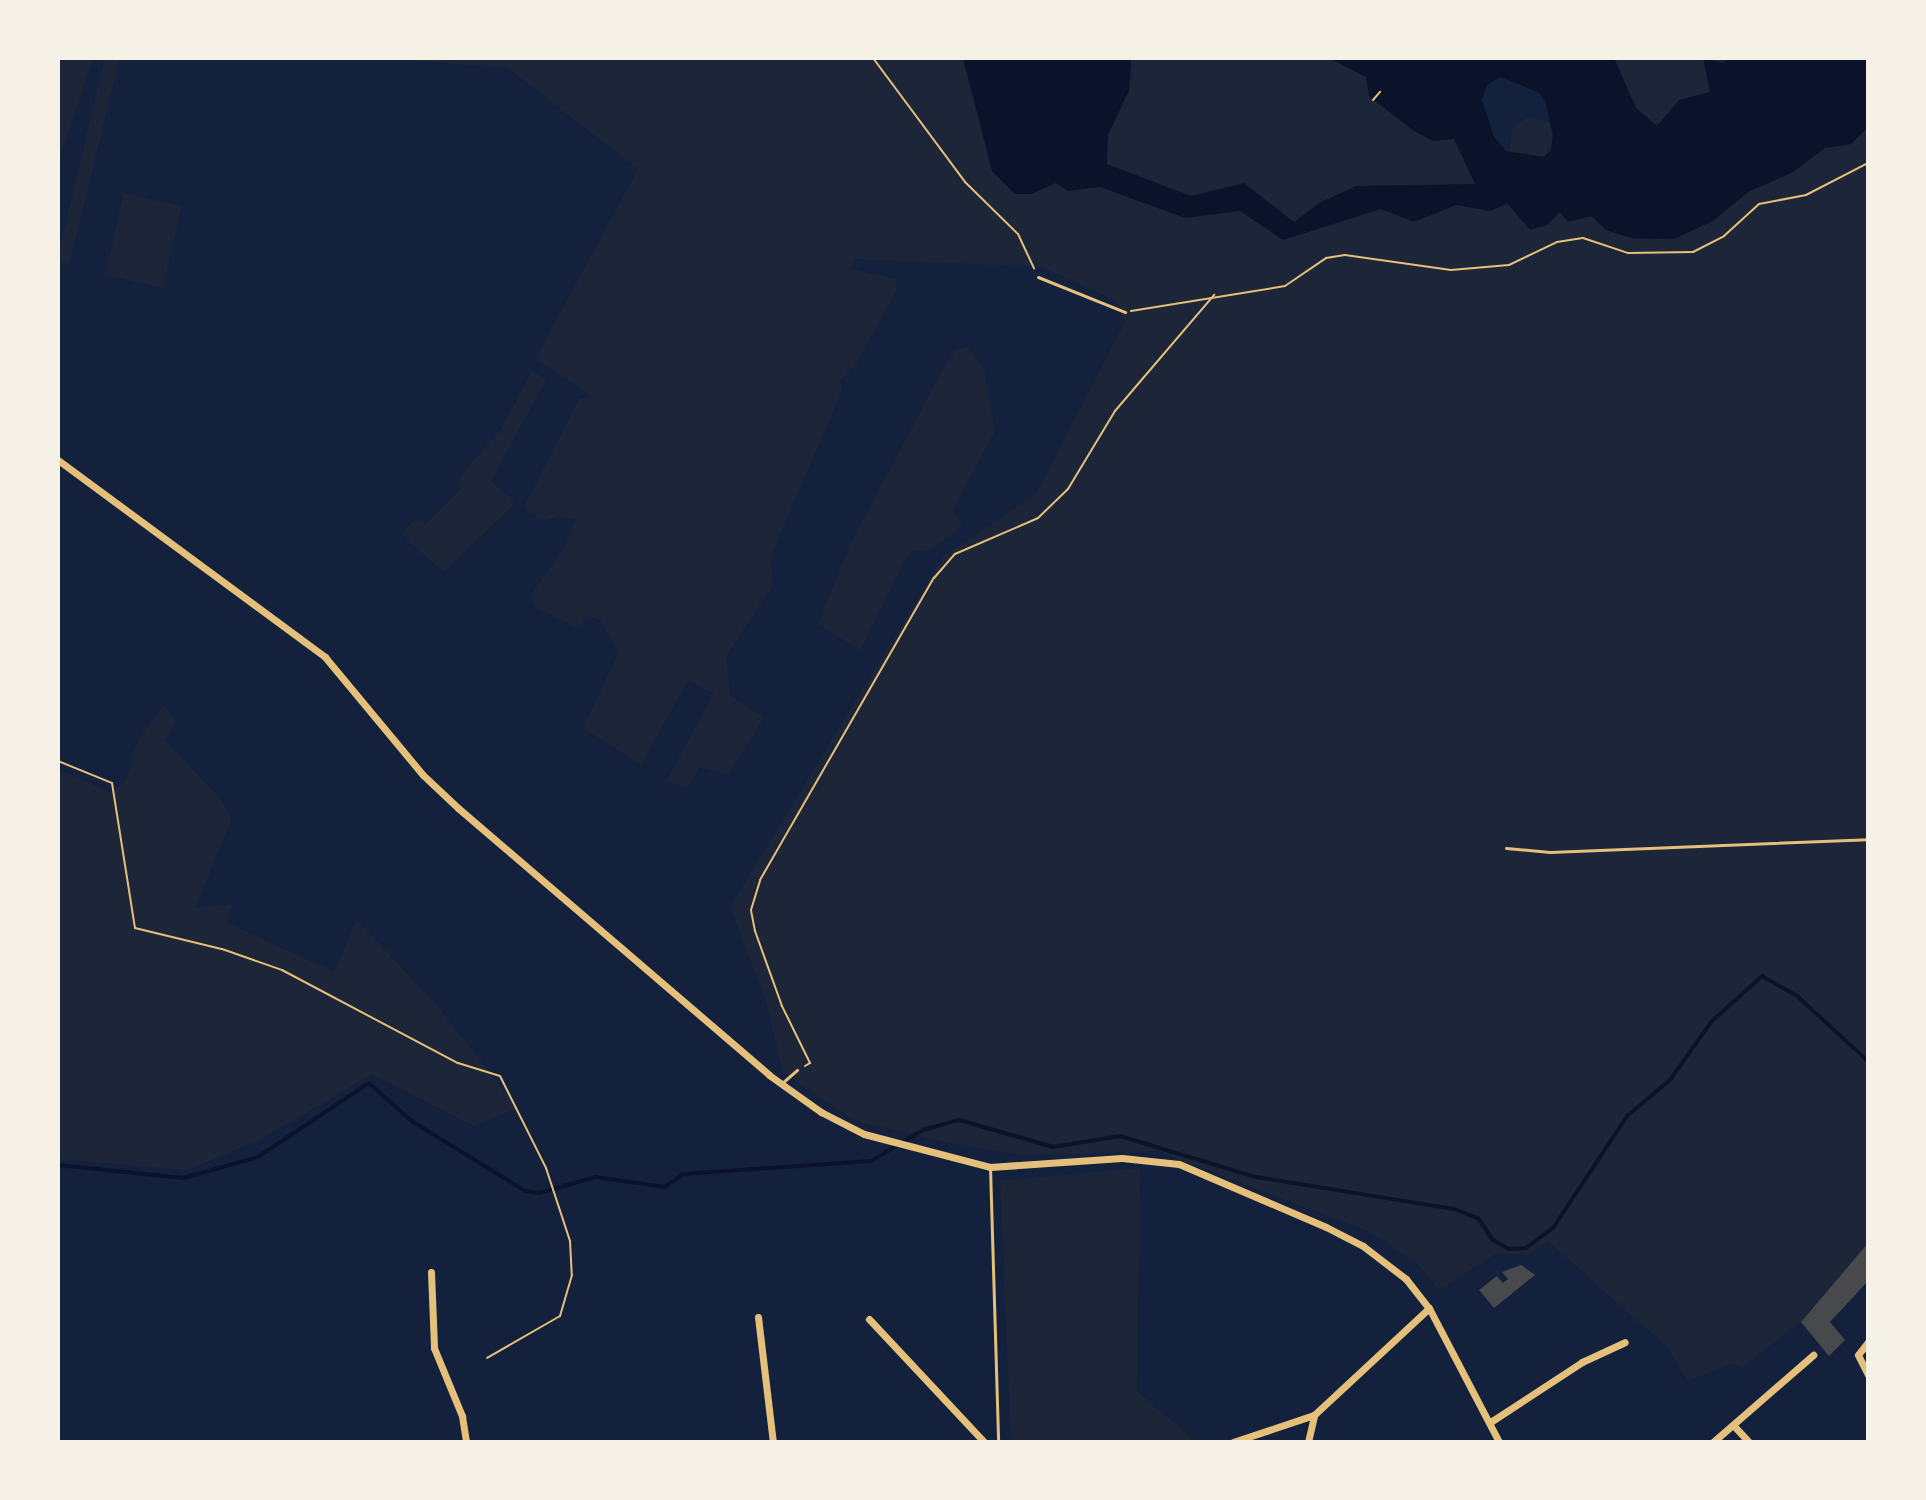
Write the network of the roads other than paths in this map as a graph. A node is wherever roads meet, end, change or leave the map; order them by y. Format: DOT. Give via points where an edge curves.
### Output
graph roads {
  1 [pos="1038,277"];
  2 [pos="1125,312"];
  3 [pos="58,460"];
  4 [pos="1868,839"];
  5 [pos="1506,848"];
  6 [pos="797,1070"];
  7 [pos="781,1084"];
  8 [pos="990,1167"];
  9 [pos="431,1272"];
  10 [pos="1429,1308"];
  11 [pos="758,1317"];
  12 [pos="869,1319"];
  13 [pos="1625,1342"];
  14 [pos="1868,1342"];
  15 [pos="1813,1355"];
  16 [pos="1868,1375"];
  17 [pos="1314,1415"];
  18 [pos="1492,1421"];
  19 [pos="1734,1426"];
  20 [pos="466,1442"];
  21 [pos="773,1442"];
  22 [pos="984,1442"];
  23 [pos="998,1442"];
  24 [pos="1233,1442"];
  25 [pos="1308,1442"];
  26 [pos="1499,1442"];
  27 [pos="1713,1442"];
  28 [pos="1749,1442"];
  1 -- 2 [label="lane"];
  3 -- 7 [label="street" via="325,657 458,808"];
  4 -- 5 [label="lane" via="1582,852"];
  6 -- 7 [label="lane"];
  7 -- 8 [label="street" via="821,1112 887,1140"];
  8 -- 10 [label="street" via="1122,1158 1179,1164 1363,1246 1406,1279"];
  8 -- 23 [label="lane"];
  9 -- 20 [label="street" via="434,1348 462,1416"];
  10 -- 17 [label="street"];
  10 -- 18 [label="street"];
  11 -- 21 [label="street"];
  12 -- 22 [label="street"];
  13 -- 18 [label="street" via="1582,1362"];
  14 -- 16 [label="street" via="1858,1355"];
  15 -- 19 [label="street"];
  17 -- 24 [label="street"];
  17 -- 25 [label="street"];
  18 -- 26 [label="street"];
  19 -- 27 [label="street"];
  19 -- 28 [label="street"];
}
